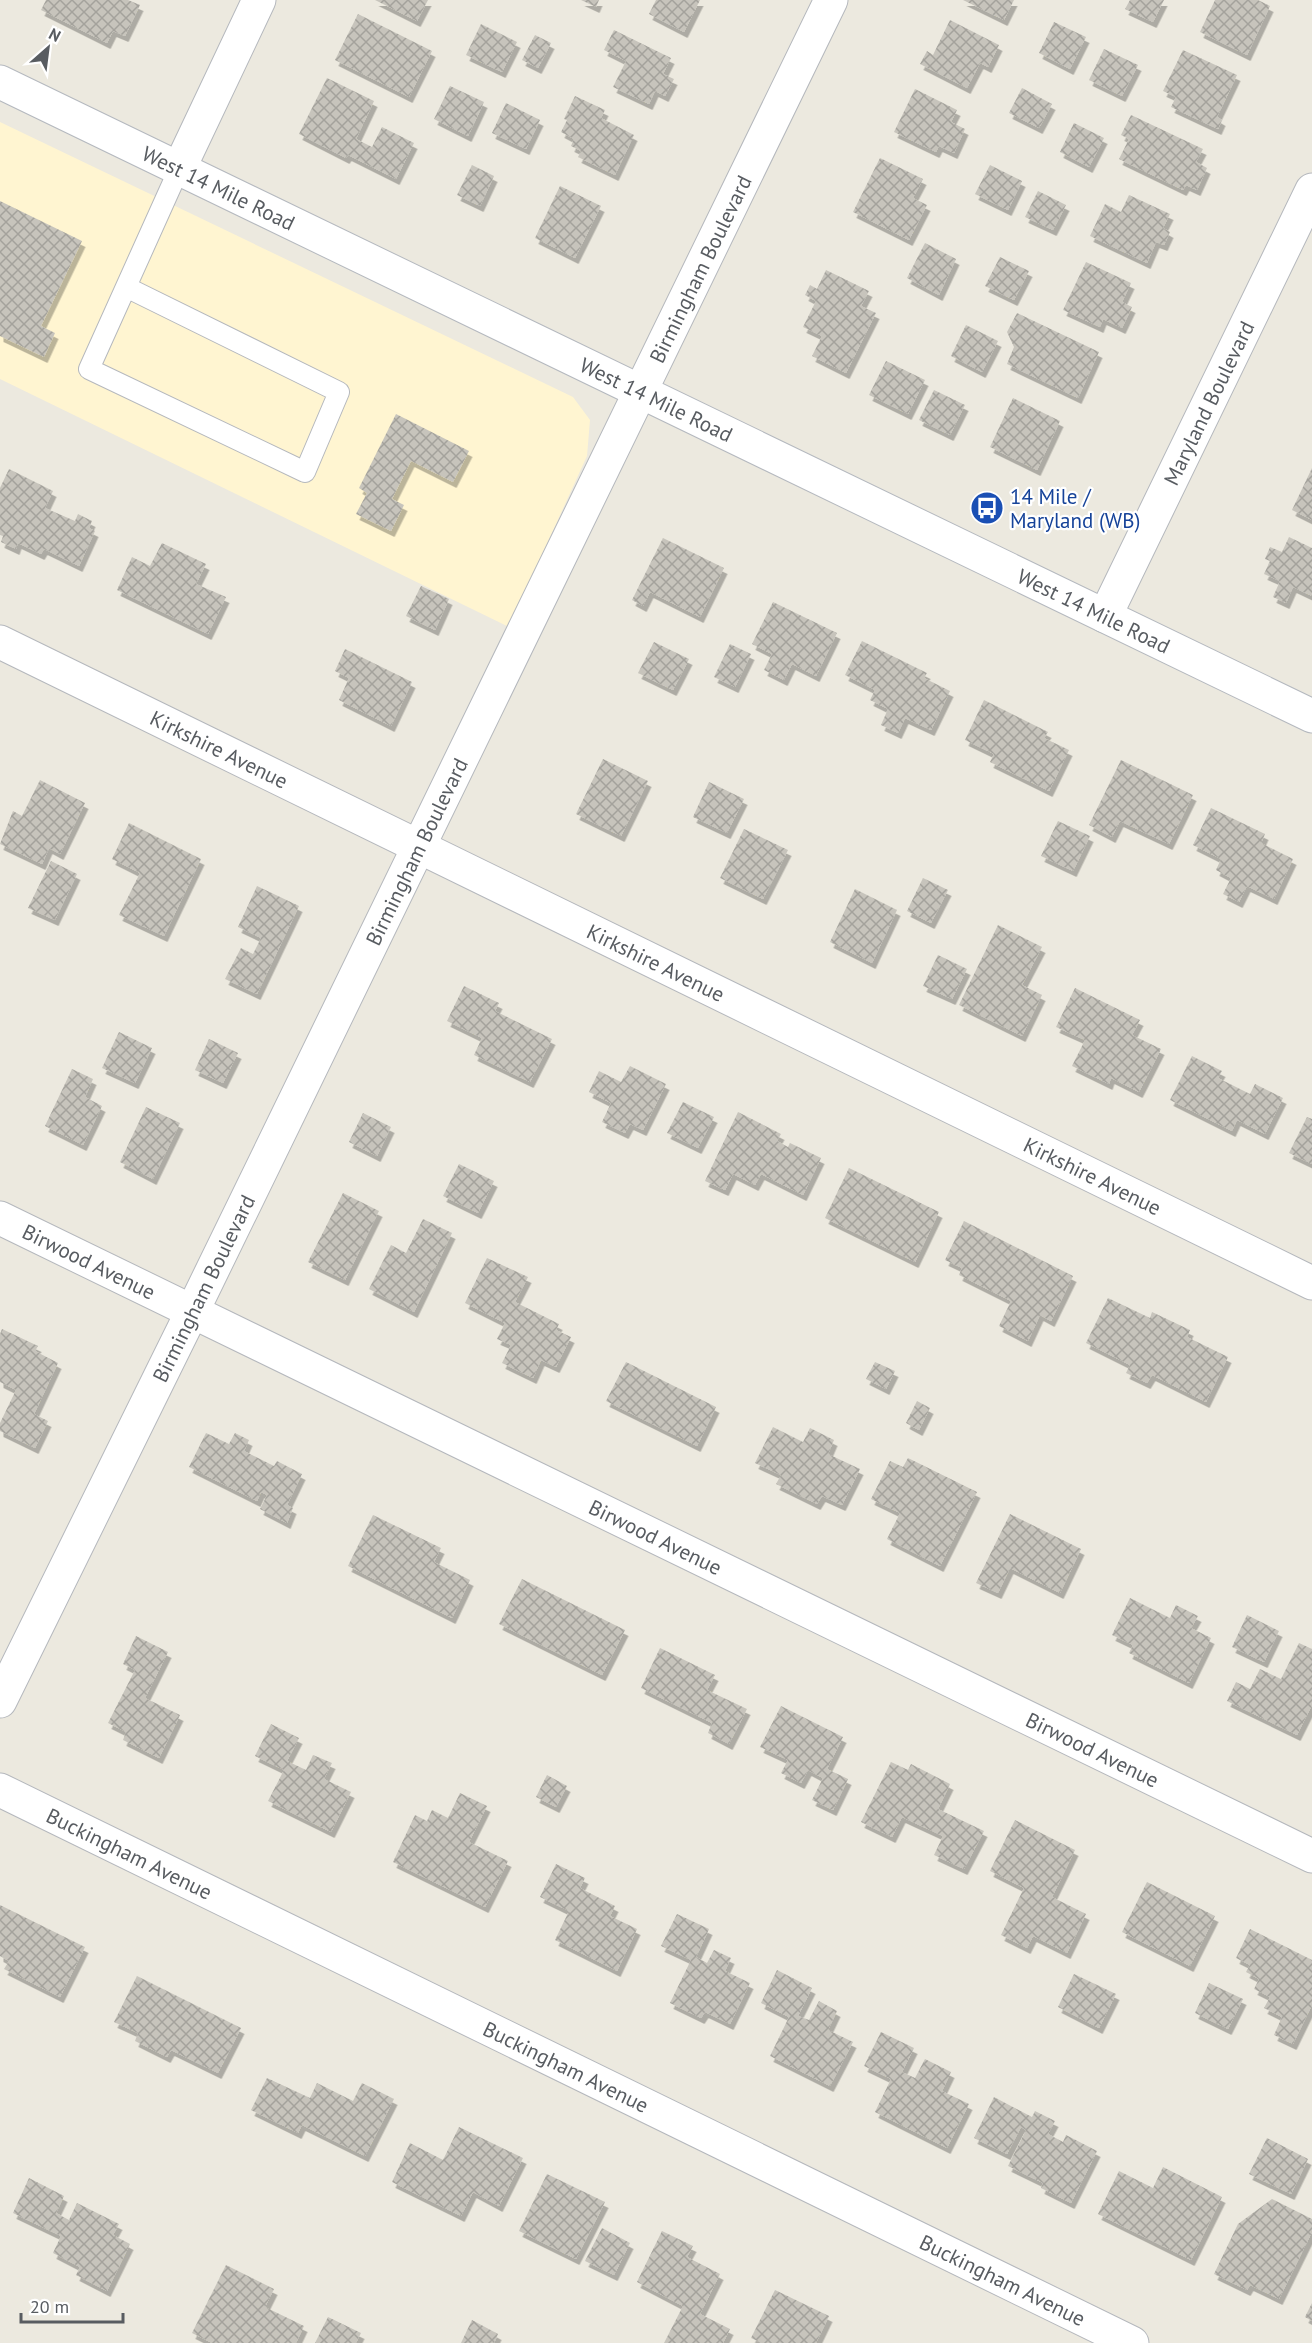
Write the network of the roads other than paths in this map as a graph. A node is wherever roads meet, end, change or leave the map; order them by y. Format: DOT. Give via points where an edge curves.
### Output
graph roads {
  1 [pos="260,0"];
  2 [pos="831,0"];
  3 [pos="0,82"];
  4 [pos="179,169"];
  5 [pos="1312,190"];
  6 [pos="126,287"];
  7 [pos="640,391"];
  8 [pos="1105,616"];
  9 [pos="0,642"];
  10 [pos="1312,716"];
  11 [pos="417,847"];
  12 [pos="0,1218"];
  13 [pos="1312,1283"];
  14 [pos="192,1312"];
  15 [pos="0,1701"];
  16 [pos="0,1790"];
  17 [pos="1312,1856"];
  18 [pos="1132,2343"];
  1 -- 4 [label="street"];
  2 -- 7 [label="street, Birmingham Boulevard"];
  3 -- 4 [label="street, West 14 Mile Road"];
  4 -- 6 [label="lane"];
  4 -- 7 [label="street, West 14 Mile Road"];
  5 -- 8 [label="street, Maryland Boulevard"];
  6 -- 6 [label="lane" via="89,369 305,472 339,392"];
  7 -- 8 [label="street, West 14 Mile Road"];
  7 -- 11 [label="street, Birmingham Boulevard"];
  8 -- 10 [label="street, West 14 Mile Road"];
  9 -- 11 [label="street, Kirkshire Avenue"];
  11 -- 13 [label="street, Kirkshire Avenue"];
  11 -- 14 [label="street, Birmingham Boulevard"];
  12 -- 14 [label="street, Birwood Avenue"];
  14 -- 15 [label="street, Birmingham Boulevard"];
  14 -- 17 [label="street, Birwood Avenue"];
  16 -- 18 [label="street, Buckingham Avenue"];
}
